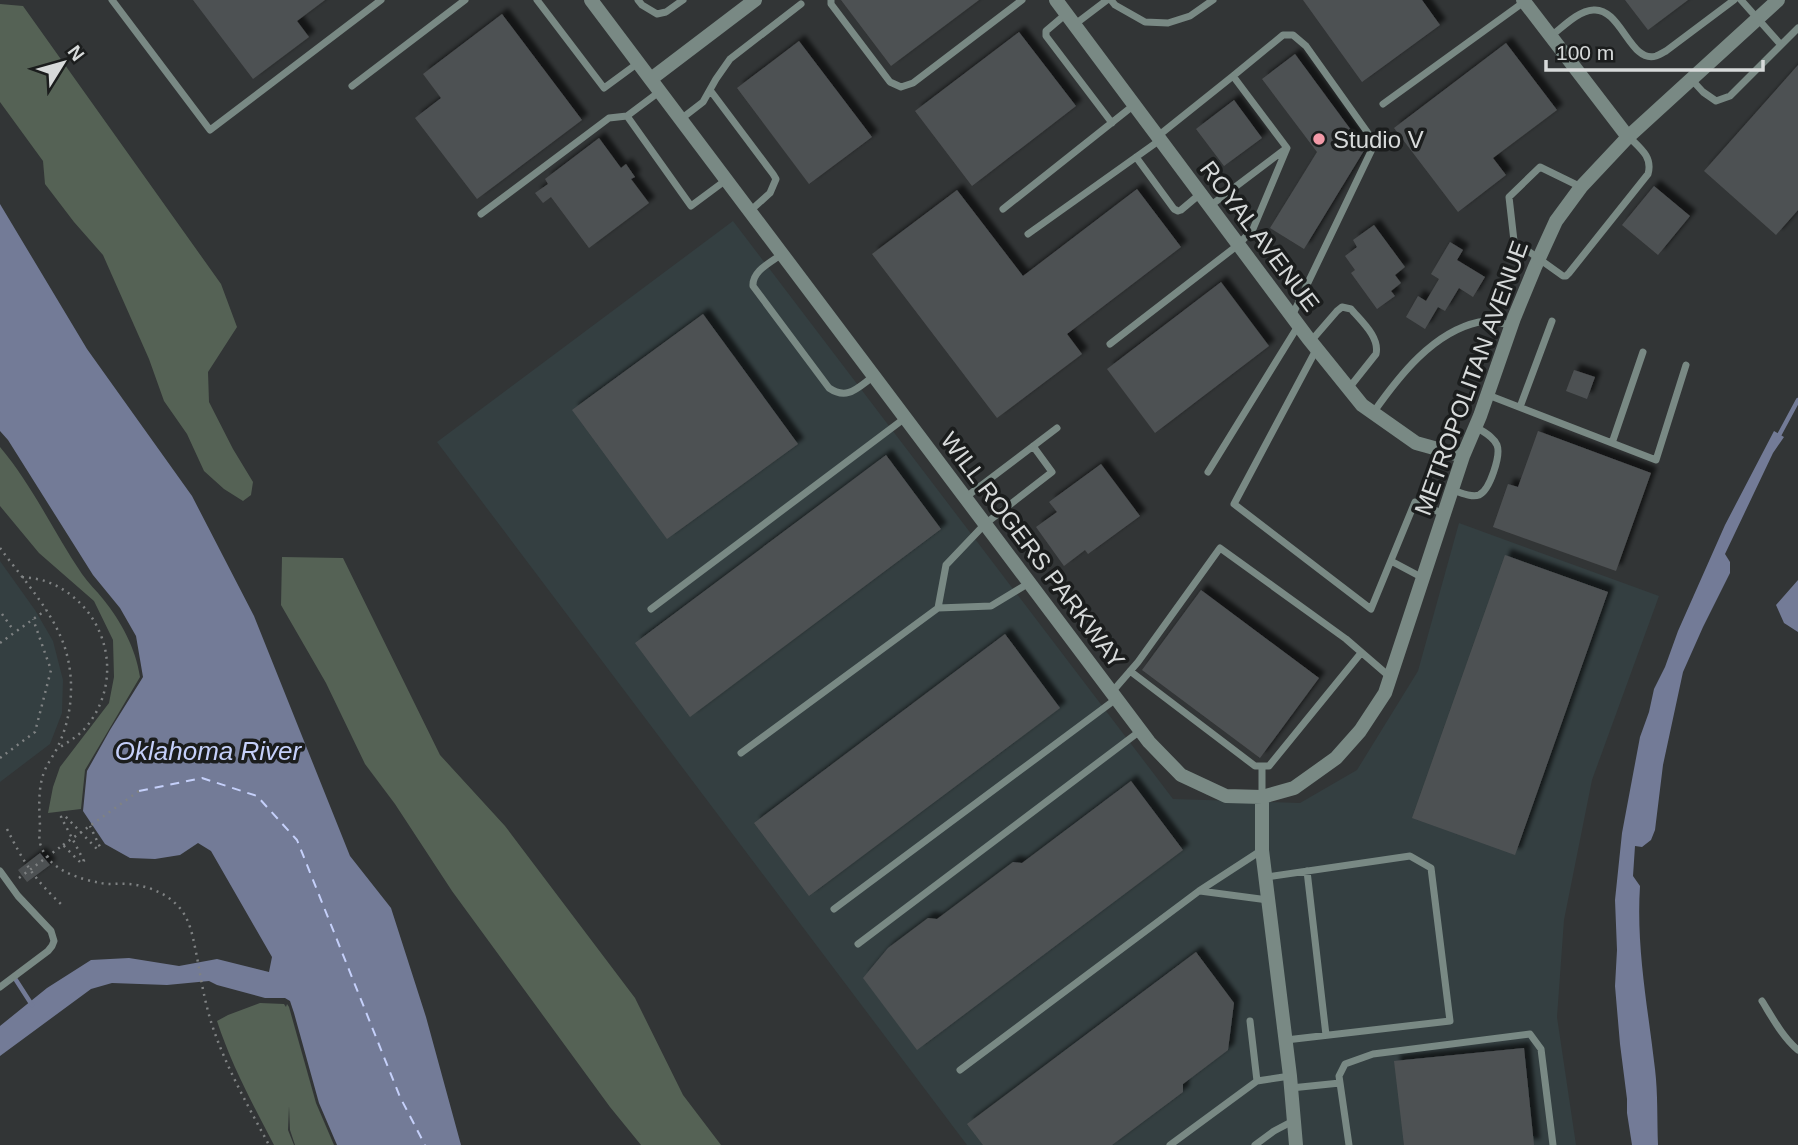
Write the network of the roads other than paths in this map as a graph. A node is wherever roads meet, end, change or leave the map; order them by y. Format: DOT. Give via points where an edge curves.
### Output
graph roads {
  1 [pos="127,0"];
  2 [pos="381,0"];
  3 [pos="464,0"];
  4 [pos="537,0"];
  5 [pos="590,0"];
  6 [pos="638,0"];
  7 [pos="683,0"];
  8 [pos="755,0"];
  9 [pos="831,0"];
  10 [pos="1022,0"];
  11 [pos="1056,0"];
  12 [pos="1109,0"];
  13 [pos="1213,0"];
  14 [pos="1734,0"];
  15 [pos="1741,0"];
  16 [pos="1778,0"];
  17 [pos="1524,1"];
  18 [pos="115,3"];
  19 [pos="801,4"];
  20 [pos="1070,19"];
  21 [pos="1757,19"];
  22 [pos="1798,27"];
  23 [pos="1551,36"];
  24 [pos="1781,45"];
  25 [pos="638,63"];
  26 [pos="1233,76"];
  27 [pos="1691,79"];
  28 [pos="656,85"];
  29 [pos="352,86"];
  30 [pos="710,90"];
  31 [pos="1383,104"];
  32 [pos="1134,105"];
  33 [pos="627,116"];
  34 [pos="681,119"];
  35 [pos="1112,123"];
  36 [pos="1628,137"];
  37 [pos="1159,138"];
  38 [pos="1287,148"];
  39 [pos="1136,158"];
  40 [pos="726,180"];
  41 [pos="1581,187"];
  42 [pos="1200,194"];
  43 [pos="1210,207"];
  44 [pos="1003,209"];
  45 [pos="750,211"];
  46 [pos="481,214"];
  47 [pos="1028,234"];
  48 [pos="1238,245"];
  49 [pos="782,254"];
  50 [pos="1538,259"];
  51 [pos="1295,321"];
  52 [pos="1552,321"];
  53 [pos="1512,325"];
  54 [pos="1110,344"];
  55 [pos="1314,345"];
  56 [pos="1643,352"];
  57 [pos="1686,365"];
  58 [pos="874,376"];
  59 [pos="1349,388"];
  60 [pos="1488,395"];
  61 [pos="1520,407"];
  62 [pos="1373,413"];
  63 [pos="905,417"];
  64 [pos="1476,427"];
  65 [pos="1057,428"];
  66 [pos="1612,443"];
  67 [pos="1033,446"];
  68 [pos="1463,456"];
  69 [pos="1208,472"];
  70 [pos="1452,490"];
  71 [pos="966,497"];
  72 [pos="1444,514"];
  73 [pos="985,524"];
  74 [pos="1391,561"];
  75 [pos="1423,578"];
  76 [pos="1030,583"];
  77 [pos="938,608"];
  78 [pos="651,609"];
  79 [pos="1361,653"];
  80 [pos="1130,671"];
  81 [pos="1390,678"];
  82 [pos="1114,696"];
  83 [pos="1140,730"];
  84 [pos="741,753"];
  85 [pos="1262,766"];
  86 [pos="1262,797"];
  87 [pos="1262,850"];
  88 [pos="1307,871"];
  89 [pos="0,872"];
  90 [pos="1266,877"];
  91 [pos="1199,891"];
  92 [pos="1269,900"];
  93 [pos="834,909"];
  94 [pos="858,944"];
  95 [pos="0,986"];
  96 [pos="1762,1001"];
  97 [pos="1250,1021"];
  98 [pos="1326,1035"];
  99 [pos="1285,1040"];
  100 [pos="1798,1050"];
  101 [pos="960,1070"];
  102 [pos="1257,1081"];
  103 [pos="1290,1082"];
  104 [pos="1340,1083"];
  105 [pos="1294,1121"];
  106 [pos="1170,1145"];
  107 [pos="1255,1145"];
  108 [pos="1296,1145"];
  109 [pos="1349,1145"];
  110 [pos="1553,1145"];
  1 -- 18 [label="lane"];
  2 -- 18 [label="lane" via="210,130"];
  3 -- 29 [label="lane"];
  4 -- 25 [label="lane" via="604,88"];
  5 -- 25 [label="street, WILL ROGERS PARKWAY"];
  6 -- 7 [label="lane" via="657,14"];
  8 -- 28 [label="street"];
  9 -- 10 [label="lane" via="890,82 901,87 913,83"];
  11 -- 20 [label="street, ROYAL AVENUE"];
  12 -- 13 [label="lane" via="1145,22 1168,23 1190,16"];
  12 -- 20 [label="lane"];
  14 -- 23 [label="lane" via="1655,57 1638,50 1602,10 1579,15"];
  15 -- 21 [label="lane"];
  16 -- 21 [label="street, METROPOLITAN AVENUE"];
  17 -- 23 [label="street"];
  17 -- 31 [label="lane"];
  19 -- 30 [label="lane" via="730,59"];
  20 -- 32 [label="street, ROYAL AVENUE"];
  20 -- 35 [label="lane" via="1046,36"];
  21 -- 24 [label="lane"];
  21 -- 27 [label="street, METROPOLITAN AVENUE"];
  22 -- 24 [label="lane"];
  23 -- 36 [label="street"];
  24 -- 27 [label="lane" via="1730,96 1716,101"];
  25 -- 28 [label="street, WILL ROGERS PARKWAY"];
  26 -- 37 [label="lane"];
  26 -- 38 [label="lane"];
  26 -- 51 [label="lane" via="1283,36 1293,35 1306,46 1375,143"];
  27 -- 36 [label="street, METROPOLITAN AVENUE"];
  28 -- 33 [label="lane"];
  28 -- 34 [label="street, WILL ROGERS PARKWAY"];
  30 -- 34 [label="lane" via="703,102"];
  30 -- 45 [label="lane" via="776,179 771,193"];
  32 -- 35 [label="lane"];
  32 -- 37 [label="street, ROYAL AVENUE"];
  33 -- 40 [label="lane" via="691,206"];
  33 -- 46 [label="lane" via="610,118"];
  34 -- 40 [label="street, WILL ROGERS PARKWAY"];
  35 -- 44 [label="lane"];
  36 -- 41 [label="street, METROPOLITAN AVENUE"];
  36 -- 50 [label="lane" via="1647,157 1648,174 1566,276"];
  37 -- 39 [label="lane"];
  37 -- 42 [label="street, ROYAL AVENUE"];
  38 -- 43 [label="lane"];
  38 -- 48 [label="lane" via="1253,229"];
  39 -- 42 [label="lane" via="1174,209 1181,210"];
  39 -- 47 [label="lane"];
  40 -- 45 [label="street, WILL ROGERS PARKWAY"];
  41 -- 50 [label="street, METROPOLITAN AVENUE" via="1556,221"];
  41 -- 50 [label="lane" via="1540,167 1509,197 1514,242"];
  42 -- 43 [label="street, ROYAL AVENUE"];
  43 -- 48 [label="street, ROYAL AVENUE"];
  45 -- 49 [label="street, WILL ROGERS PARKWAY"];
  48 -- 51 [label="street, ROYAL AVENUE"];
  48 -- 54 [label="lane"];
  49 -- 58 [label="street, WILL ROGERS PARKWAY"];
  49 -- 58 [label="lane" via="756,274 753,286 829,388 844,394"];
  50 -- 53 [label="street, METROPOLITAN AVENUE"];
  51 -- 55 [label="street, ROYAL AVENUE"];
  51 -- 69 [label="lane"];
  52 -- 61 [label="lane"];
  53 -- 60 [label="street, METROPOLITAN AVENUE"];
  53 -- 62 [label="lane" via="1481,321 1456,330 1429,348"];
  55 -- 59 [label="street, ROYAL AVENUE"];
  55 -- 59 [label="lane" via="1337,311 1351,309 1376,340 1377,348"];
  55 -- 74 [label="lane" via="1234,504 1371,610"];
  56 -- 66 [label="lane"];
  57 -- 66 [label="lane" via="1656,460"];
  58 -- 63 [label="street, WILL ROGERS PARKWAY"];
  59 -- 62 [label="street, ROYAL AVENUE"];
  60 -- 61 [label="lane"];
  60 -- 64 [label="street, METROPOLITAN AVENUE"];
  61 -- 66 [label="lane"];
  62 -- 68 [label="street, ROYAL AVENUE" via="1416,443"];
  63 -- 71 [label="street, WILL ROGERS PARKWAY"];
  63 -- 78 [label="lane"];
  64 -- 68 [label="street, METROPOLITAN AVENUE"];
  64 -- 70 [label="lane" via="1497,446 1489,483 1479,495"];
  65 -- 67 [label="lane"];
  67 -- 71 [label="lane"];
  67 -- 73 [label="lane" via="1052,472"];
  68 -- 70 [label="street, METROPOLITAN AVENUE"];
  70 -- 72 [label="street, METROPOLITAN AVENUE"];
  71 -- 73 [label="street, WILL ROGERS PARKWAY"];
  72 -- 74 [label="lane" via="1415,502"];
  72 -- 75 [label="street, METROPOLITAN AVENUE"];
  73 -- 76 [label="street, WILL ROGERS PARKWAY"];
  73 -- 77 [label="lane" via="946,565"];
  74 -- 75 [label="lane"];
  75 -- 81 [label="street, METROPOLITAN AVENUE"];
  76 -- 77 [label="lane" via="991,606"];
  76 -- 82 [label="street, WILL ROGERS PARKWAY"];
  77 -- 84 [label="lane"];
  79 -- 80 [label="lane" via="1220,548"];
  79 -- 81 [label="lane"];
  79 -- 85 [label="lane" via="1269,766"];
  80 -- 82 [label="lane"];
  80 -- 85 [label="lane" via="1255,766"];
  81 -- 86 [label="street, METROPOLITAN AVENUE" via="1360,732 1336,758 1294,788"];
  82 -- 83 [label="street, WILL ROGERS PARKWAY"];
  82 -- 93 [label="lane"];
  83 -- 86 [label="street, WILL ROGERS PARKWAY" via="1181,775 1226,796"];
  83 -- 94 [label="lane"];
  85 -- 86 [label="lane"];
  86 -- 87 [label="street"];
  87 -- 90 [label="street"];
  87 -- 91 [label="lane"];
  88 -- 90 [label="lane"];
  88 -- 98 [label="lane"];
  88 -- 98 [label="lane" via="1410,856 1431,868 1450,1021"];
  89 -- 95 [label="lane" via="51,930 54,941 48,951"];
  90 -- 92 [label="street"];
  91 -- 92 [label="lane"];
  91 -- 101 [label="lane"];
  92 -- 99 [label="street"];
  96 -- 100 [label="lane"];
  97 -- 102 [label="lane"];
  98 -- 99 [label="lane"];
  99 -- 103 [label="street"];
  102 -- 103 [label="lane"];
  102 -- 106 [label="lane"];
  103 -- 104 [label="lane"];
  103 -- 105 [label="street"];
  104 -- 109 [label="lane"];
  104 -- 110 [label="lane" via="1345,1064 1373,1054 1530,1034 1541,1049"];
  105 -- 107 [label="lane"];
  105 -- 108 [label="street"];
}
